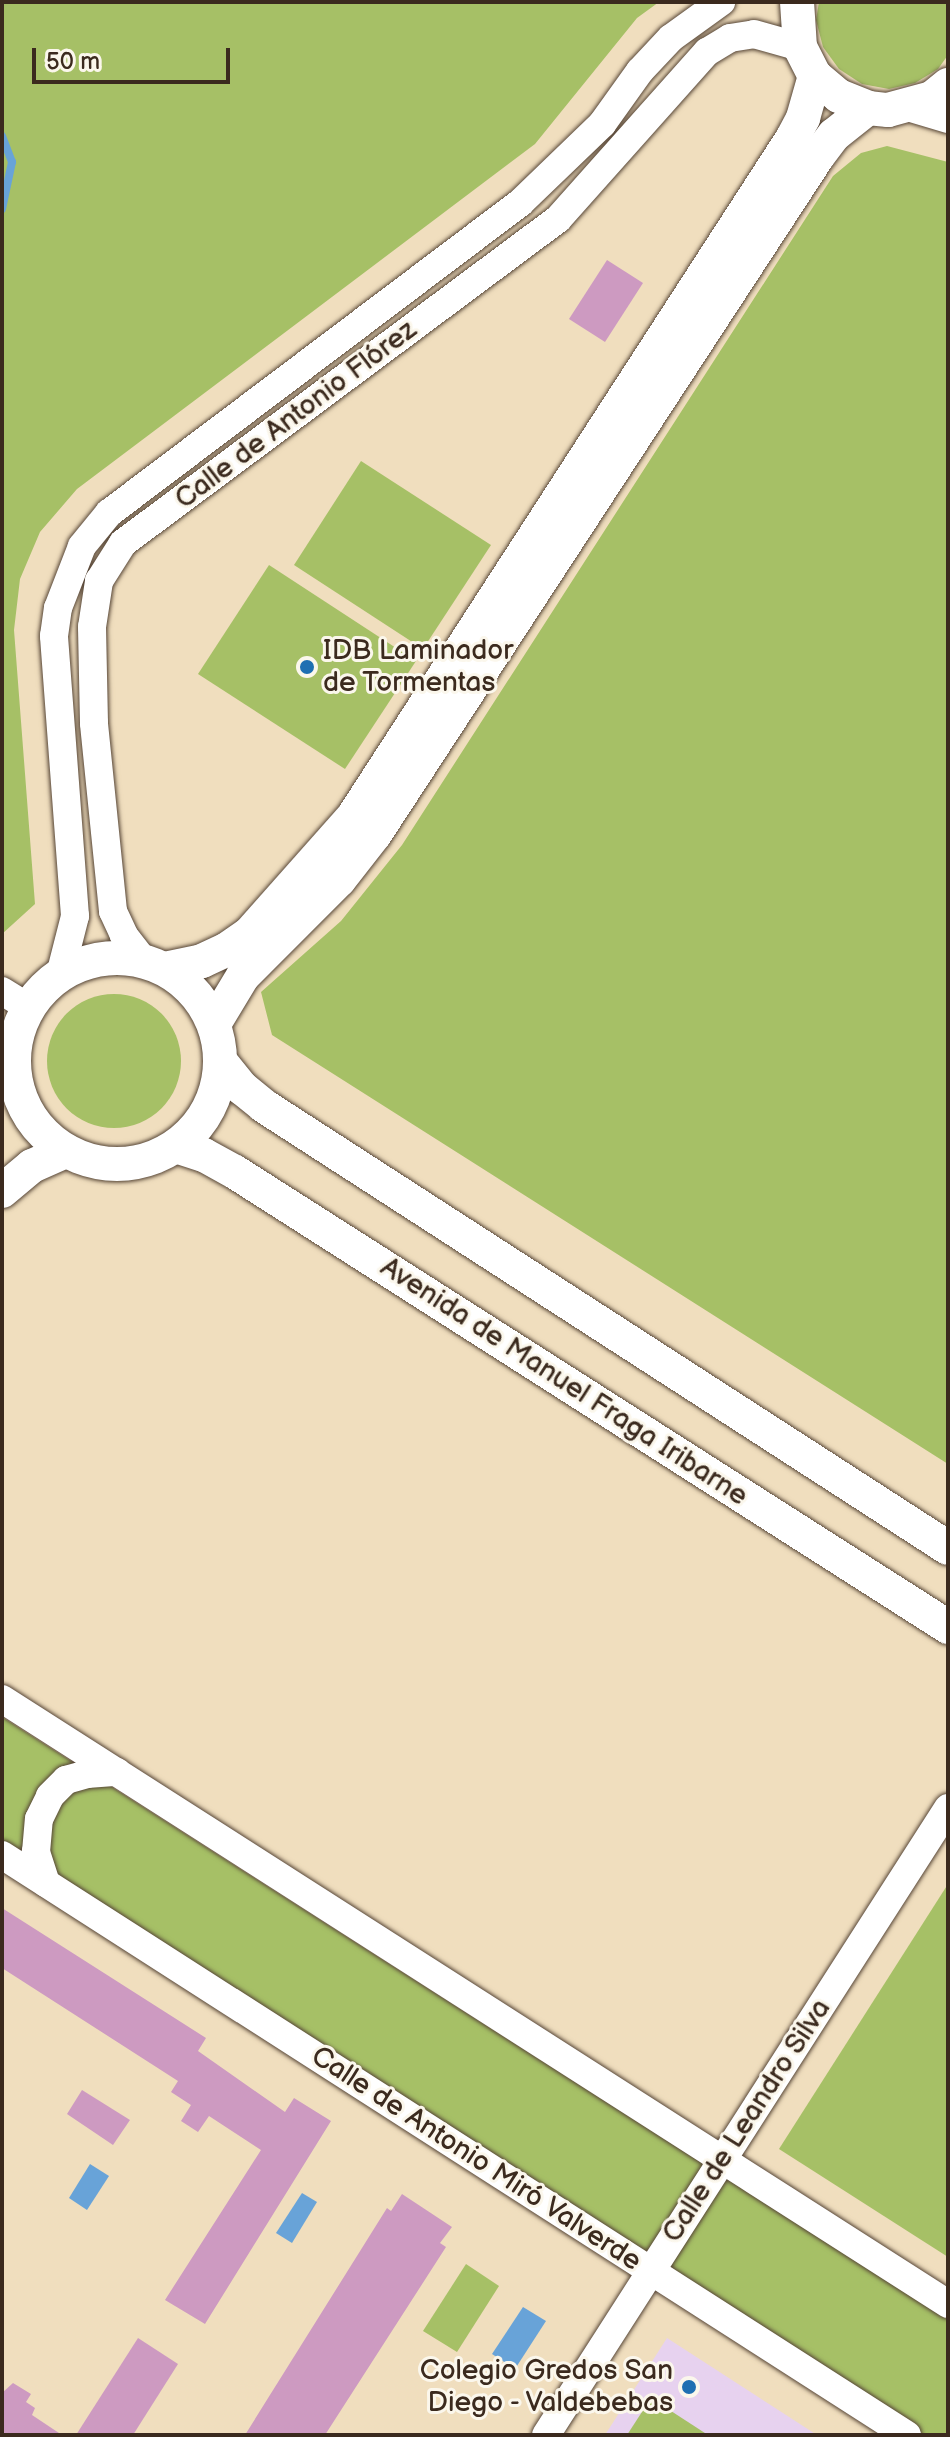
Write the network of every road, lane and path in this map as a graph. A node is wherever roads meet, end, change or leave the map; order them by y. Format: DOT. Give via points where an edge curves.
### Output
graph roads {
  1 [pos="721,2"];
  2 [pos="797,2"];
  3 [pos="808,62"];
  4 [pos="948,85"];
  5 [pos="908,107"];
  6 [pos="868,108"];
  7 [pos="948,119"];
  8 [pos="154,965"];
  9 [pos="60,975"];
  10 [pos="15,1000"];
  11 [pos="214,1024"];
  12 [pos="220,1061"];
  13 [pos="8,1089"];
  14 [pos="176,1146"];
  15 [pos="66,1151"];
  16 [pos="2,1191"];
  17 [pos="948,1548"];
  18 [pos="948,1627"];
  19 [pos="2,1699"];
  20 [pos="117,1772"];
  21 [pos="948,1808"];
  22 [pos="2,1855"];
  23 [pos="46,1883"];
  24 [pos="722,2160"];
  25 [pos="651,2271"];
  26 [pos="948,2304"];
  27 [pos="546,2435"];
  28 [pos="907,2435"];
  1 -- 9 [label="street, Calle de Antonio Flórez" via="671,38 602,124 520,203 109,513 82,546 58,608 54,636 74,881 72,941"];
  2 -- 3 [label="street"];
  3 -- 6 [label="street" via="839,96"];
  3 -- 8 [label="street" via="803,118 792,139 353,817 250,933 226,950"];
  3 -- 8 [label="street, Calle de Antonio Flórez" via="754,34 730,38 707,52 558,219 123,543 99,581 92,627 94,723 113,911 124,935"];
  4 -- 5 [label="street"];
  5 -- 6 [label="street"];
  5 -- 7 [label="street"];
  6 -- 11 [label="street" via="834,135 818,156 375,834 339,880 243,976"];
  8 -- 9 [label="street" via="115,958 86,962"];
  8 -- 11 [label="street" via="190,987"];
  9 -- 10 [label="street"];
  10 -- 13 [label="street"];
  11 -- 12 [label="street"];
  12 -- 14 [label="street" via="215,1094 200,1123"];
  12 -- 17 [label="street" via="264,1106"];
  13 -- 15 [label="street" via="43,1133"];
  14 -- 15 [label="street" via="121,1165"];
  14 -- 18 [label="street, Avenida de Manuel Fraga Iribarne" via="235,1172"];
  15 -- 16 [label="street" via="32,1166"];
  19 -- 20 [label="street"];
  20 -- 23 [label="street" via="66,1780 50,1796 39,1819 36,1852"];
  20 -- 24 [label="street"];
  21 -- 24 [label="street, Calle de Leandro Silva"];
  22 -- 23 [label="street, Calle de Antonio Miró Valverde"];
  23 -- 25 [label="street, Calle de Antonio Miró Valverde"];
  24 -- 25 [label="street, Calle de Leandro Silva"];
  24 -- 26 [label="street"];
  25 -- 27 [label="street, Calle de Leandro Silva"];
  25 -- 28 [label="street, Calle de Antonio Miró Valverde"];
}
